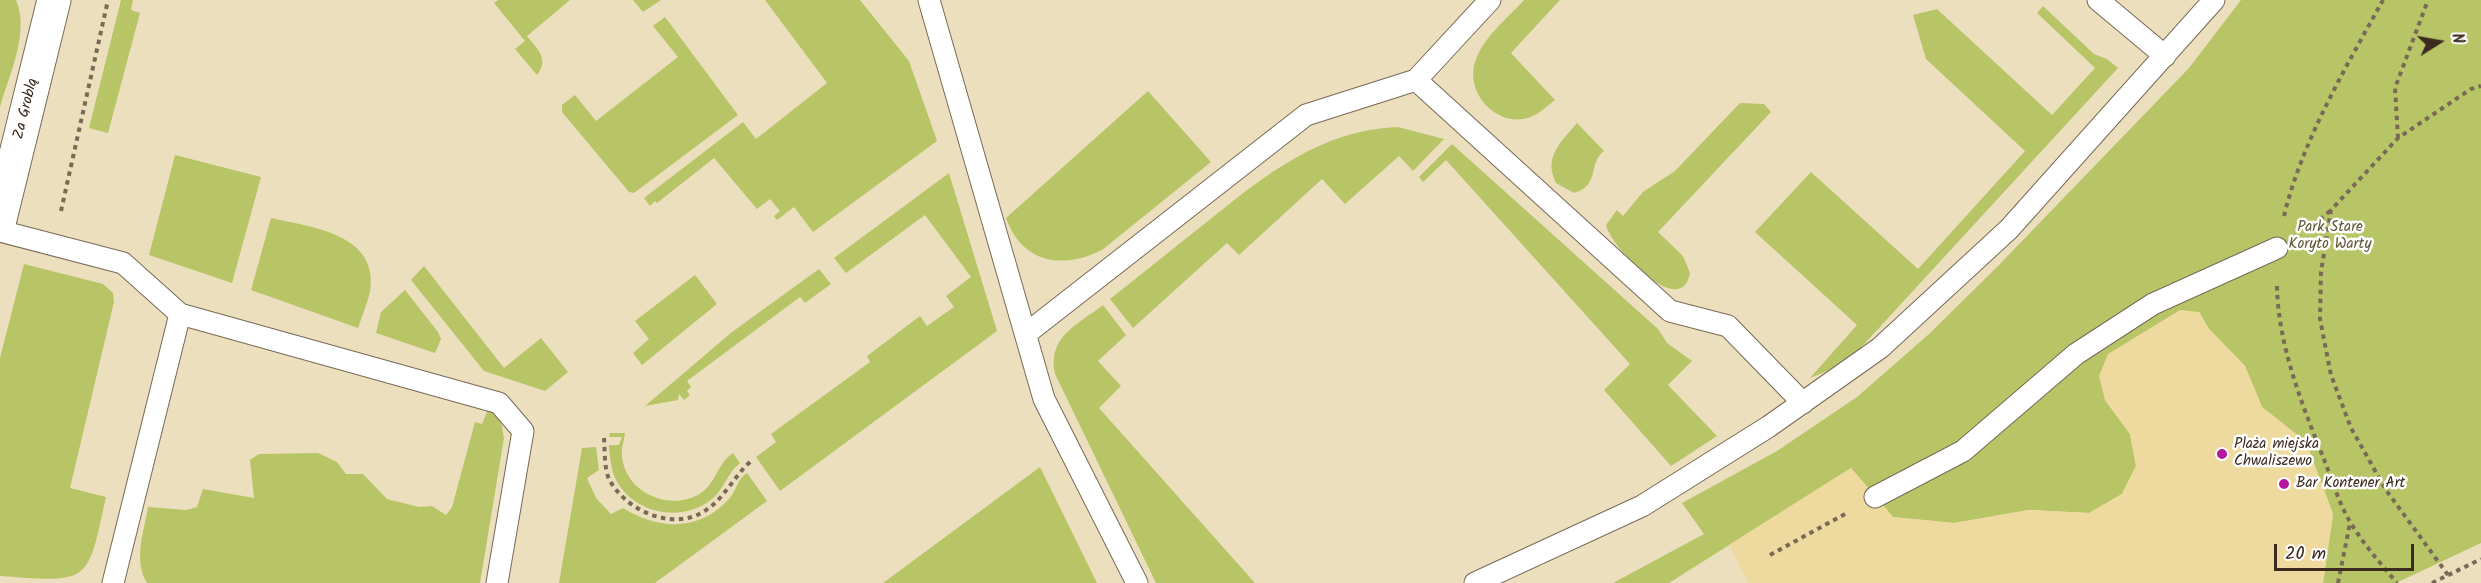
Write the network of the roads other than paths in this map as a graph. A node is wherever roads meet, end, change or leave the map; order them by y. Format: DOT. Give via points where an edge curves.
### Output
graph roads {
  1 [pos="54,0"];
  2 [pos="929,0"];
  3 [pos="1490,0"];
  4 [pos="2098,0"];
  5 [pos="2214,0"];
  6 [pos="2165,56"];
  7 [pos="1416,81"];
  8 [pos="0,219"];
  9 [pos="0,231"];
  10 [pos="2277,248"];
  11 [pos="180,314"];
  12 [pos="1027,333"];
  13 [pos="1803,403"];
  14 [pos="1875,497"];
  15 [pos="113,583"];
  16 [pos="498,583"];
  17 [pos="1137,583"];
  18 [pos="1475,583"];
  1 -- 8 [label="street, Za Groblą"];
  2 -- 12 [label="lane"];
  3 -- 7 [label="lane"];
  4 -- 6 [label="lane"];
  5 -- 6 [label="lane"];
  6 -- 13 [label="lane" via="2009,228 1880,348"];
  7 -- 12 [label="lane" via="1306,115"];
  7 -- 13 [label="lane" via="1670,311 1728,326"];
  9 -- 11 [label="lane" via="123,263"];
  10 -- 14 [label="lane" via="2153,304 2076,354 1963,451"];
  11 -- 15 [label="lane"];
  11 -- 16 [label="lane" via="499,403 523,431"];
  12 -- 17 [label="lane" via="1044,399"];
  13 -- 18 [label="lane" via="1642,506"];
}
